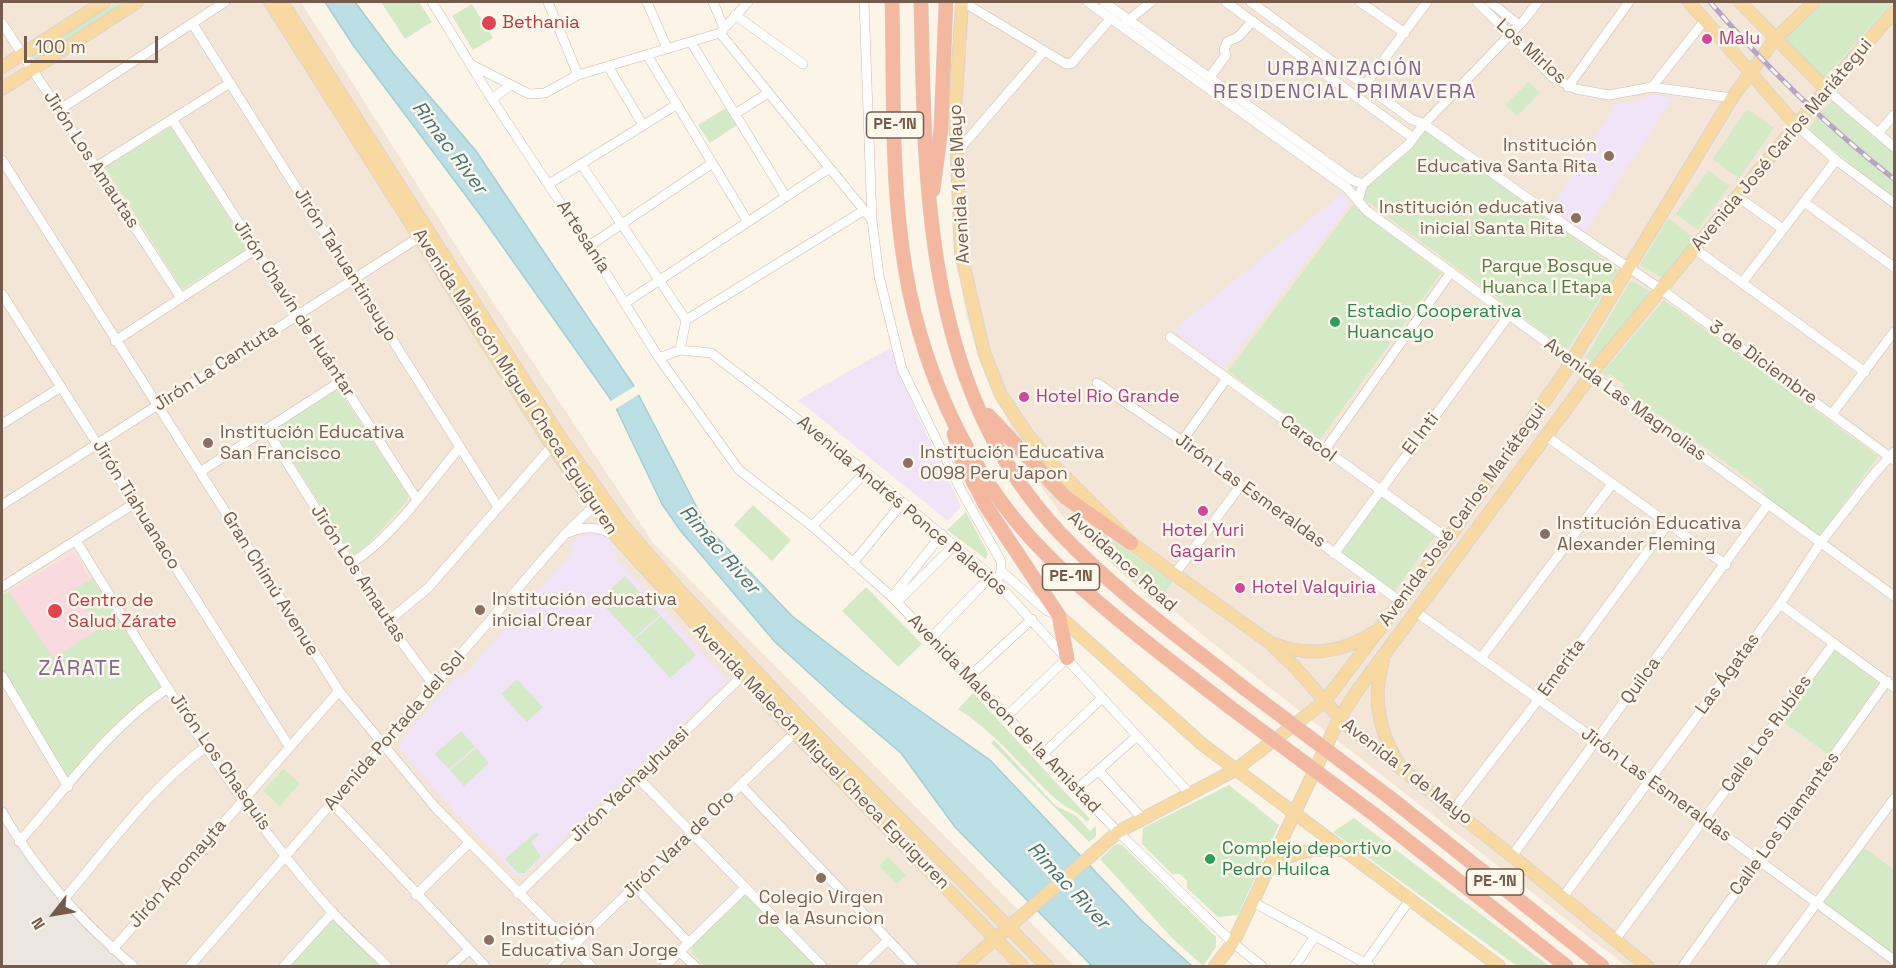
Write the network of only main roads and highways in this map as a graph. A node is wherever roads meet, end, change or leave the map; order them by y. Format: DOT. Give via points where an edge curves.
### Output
graph roads {
  1 [pos="104,2"];
  2 [pos="137,2"];
  3 [pos="270,2"];
  4 [pos="282,2"];
  5 [pos="292,2"];
  6 [pos="892,2"];
  7 [pos="921,2"];
  8 [pos="946,2"];
  9 [pos="963,2"];
  10 [pos="1689,2"];
  11 [pos="1740,2"];
  12 [pos="1814,2"];
  13 [pos="1894,12"];
  14 [pos="292,18"];
  15 [pos="1775,39"];
  16 [pos="2,67"];
  17 [pos="1751,71"];
  18 [pos="2,89"];
  19 [pos="1826,89"];
  20 [pos="1796,125"];
  21 [pos="929,222"];
  22 [pos="425,234"];
  23 [pos="978,405"];
  24 [pos="949,412"];
  25 [pos="597,502"];
  26 [pos="1131,543"];
  27 [pos="1059,616"];
  28 [pos="1386,622"];
  29 [pos="1269,642"];
  30 [pos="1385,654"];
  31 [pos="1067,658"];
  32 [pos="1324,702"];
  33 [pos="1339,719"];
  34 [pos="1235,770"];
  35 [pos="1412,779"];
  36 [pos="1294,813"];
  37 [pos="1341,850"];
  38 [pos="1269,869"];
  39 [pos="1011,923"];
  40 [pos="994,939"];
  41 [pos="964,966"];
  42 [pos="1022,966"];
  43 [pos="1047,966"];
  44 [pos="1215,966"];
  45 [pos="1496,966"];
  46 [pos="1566,966"];
  47 [pos="1602,966"];
  48 [pos="1647,966"];
  1 -- 16 [label="main road"];
  2 -- 18 [label="main road"];
  3 -- 22 [label="main road, Avenida Malecón Miguel Checa Eguiguren"];
  4 -- 14 [label="main road, Avenida Malecón Miguel Checa Eguiguren"];
  5 -- 14 [label="main road"];
  6 -- 24 [label="highway, PE-1N" via="902,248 921,335"];
  7 -- 21 [label="highway, Avoidance Road / PE-1N"];
  8 -- 21 [label="highway" via="941,129"];
  9 -- 26 [label="main road, Avenida 1 de Mayo" via="956,66 961,254 984,352 1001,395 1027,434"];
  10 -- 17 [label="main road"];
  11 -- 15 [label="main road"];
  12 -- 15 [label="main road, Avenida José Carlos Mariátegui"];
  13 -- 19 [label="main road, Avenida José Carlos Mariátegui"];
  14 -- 22 [label="main road, Avenida Malecón Miguel Checa Eguiguren"];
  15 -- 17 [label="main road, Avenida José Carlos Mariátegui"];
  15 -- 19 [label="main road"];
  17 -- 20 [label="main road"];
  17 -- 28 [label="main road, Avenida José Carlos Mariátegui" via="1572,361"];
  19 -- 20 [label="main road, Avenida José Carlos Mariátegui"];
  20 -- 30 [label="main road, Avenida José Carlos Mariátegui" via="1591,375"];
  21 -- 23 [label="highway, Avoidance Road / PE-1N" via="950,330"];
  22 -- 25 [label="main road, Avenida Malecón Miguel Checa Eguiguren" via="560,437"];
  22 -- 25 [label="main road, Avenida Malecón Miguel Checa Eguiguren" via="552,446"];
  23 -- 26 [label="highway" via="1065,497"];
  23 -- 47 [label="highway, Avoidance Road / PE-1N, bridge" via="1015,473 1060,532 1125,592"];
  24 -- 27 [label="highway" via="961,458 974,484 1010,547"];
  24 -- 46 [label="highway, PE-1N, bridge" via="983,474 1042,550 1116,616 1231,708 1375,815"];
  25 -- 39 [label="main road, Avenida Malecón Miguel Checa Eguiguren" via="805,723"];
  25 -- 40 [label="main road, Avenida Malecón Miguel Checa Eguiguren" via="615,536 742,676"];
  26 -- 29 [label="main road, Avenida 1 de Mayo"];
  27 -- 31 [label="highway"];
  27 -- 34 [label="main road"];
  28 -- 29 [label="main road" via="1363,640 1328,651 1293,650"];
  28 -- 32 [label="main road, Avenida José Carlos Mariátegui"];
  29 -- 32 [label="main road, Avenida 1 de Mayo"];
  30 -- 33 [label="main road, Avenida José Carlos Mariátegui"];
  30 -- 35 [label="main road" via="1377,692 1380,723 1392,753"];
  32 -- 33 [label="main road, Avenida 1 de Mayo"];
  32 -- 34 [label="main road, Avenida José Carlos Mariátegui"];
  33 -- 35 [label="main road, Avenida 1 de Mayo"];
  33 -- 36 [label="main road, Avenida José Carlos Mariátegui"];
  34 -- 36 [label="main road"];
  34 -- 39 [label="main road, Avenida José Carlos Mariátegui" via="1118,832"];
  35 -- 48 [label="main road, Avenida 1 de Mayo"];
  36 -- 37 [label="main road"];
  36 -- 38 [label="main road, Avenida José Carlos Mariátegui"];
  37 -- 38 [label="main road" via="1304,851"];
  37 -- 45 [label="main road"];
  38 -- 44 [label="main road, Avenida José Carlos Mariátegui" via="1233,943"];
  39 -- 40 [label="main road, Avenida José Carlos Mariátegui"];
  39 -- 43 [label="main road, Avenida Malecón Miguel Checa Eguiguren"];
  40 -- 41 [label="main road, Avenida José Carlos Mariátegui"];
  40 -- 42 [label="main road, Avenida Malecón Miguel Checa Eguiguren"];
}
